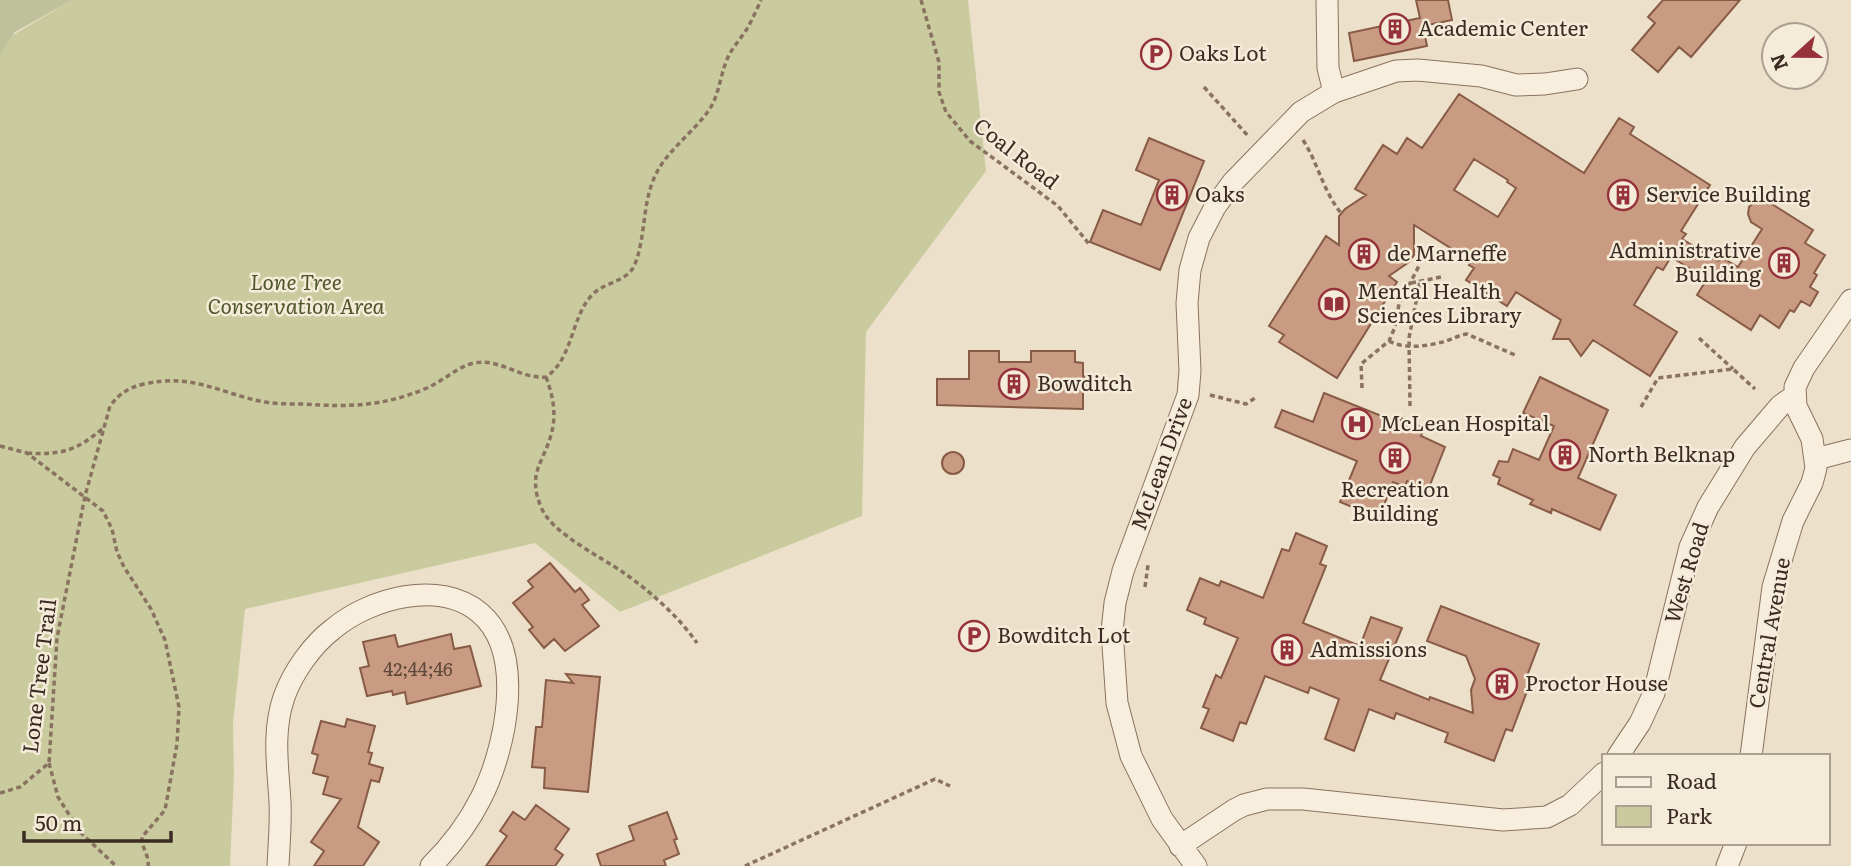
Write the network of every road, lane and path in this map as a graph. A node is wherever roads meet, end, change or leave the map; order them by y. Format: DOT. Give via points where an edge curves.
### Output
graph roads {
  1 [pos="761,0"];
  2 [pos="921,0"];
  3 [pos="1327,0"];
  4 [pos="1577,79"];
  5 [pos="1204,87"];
  6 [pos="1334,92"];
  7 [pos="1299,136"];
  8 [pos="1251,139"];
  9 [pos="1341,213"];
  10 [pos="1089,244"];
  11 [pos="1420,264"];
  12 [pos="1441,277"];
  13 [pos="1420,281"];
  14 [pos="1411,283"];
  15 [pos="1851,300"];
  16 [pos="1699,338"];
  17 [pos="1389,341"];
  18 [pos="1409,346"];
  19 [pos="1515,355"];
  20 [pos="1733,369"];
  21 [pos="546,377"];
  22 [pos="1362,388"];
  23 [pos="1755,389"];
  24 [pos="1210,395"];
  25 [pos="1794,396"];
  26 [pos="1255,398"];
  27 [pos="1410,406"];
  28 [pos="1641,407"];
  29 [pos="104,428"];
  30 [pos="0,446"];
  31 [pos="1851,450"];
  32 [pos="27,453"];
  33 [pos="1816,458"];
  34 [pos="85,496"];
  35 [pos="1149,562"];
  36 [pos="1145,587"];
  37 [pos="697,643"];
  38 [pos="1619,754"];
  39 [pos="1751,754"];
  40 [pos="48,763"];
  41 [pos="1602,775"];
  42 [pos="950,786"];
  43 [pos="0,793"];
  44 [pos="1735,845"];
  45 [pos="1180,846"];
  46 [pos="116,866"];
  47 [pos="148,866"];
  48 [pos="278,866"];
  49 [pos="431,866"];
  50 [pos="745,866"];
  51 [pos="1196,866"];
  52 [pos="1727,866"];
  1 -- 21 [label="path" via="730,53 707,113 656,174 646,200 635,264 629,274 593,295 585,305 560,363"];
  2 -- 10 [label="path, Coal Road" via="939,62 939,92 946,112 970,141 1058,206"];
  3 -- 6 [label="street" via="1328,68"];
  4 -- 6 [label="street, McLean Drive" via="1516,85 1481,76 1406,70"];
  5 -- 8 [label="path"];
  6 -- 45 [label="street, McLean Drive" via="1301,112 1243,169 1223,193 1199,239 1188,288 1188,395 1118,588 1112,631 1119,718 1138,773"];
  7 -- 9 [label="path"];
  11 -- 14 [label="path"];
  12 -- 13 [label="path"];
  13 -- 14 [label="path"];
  13 -- 18 [label="path"];
  14 -- 17 [label="path" via="1399,304"];
  15 -- 25 [label="street, West Road" via="1799,378"];
  16 -- 20 [label="path"];
  17 -- 18 [label="path"];
  17 -- 22 [label="path" via="1361,364"];
  18 -- 19 [label="path" via="1467,334"];
  18 -- 27 [label="path"];
  20 -- 23 [label="path"];
  20 -- 28 [label="path" via="1658,378"];
  21 -- 29 [label="path, Lone Tree Trail" via="486,362 471,364 392,401 348,407 265,402 189,380 164,380 119,394"];
  21 -- 37 [label="path" via="554,414 551,436 537,466 535,490 542,510 554,526 627,575 682,621"];
  24 -- 26 [label="path" via="1246,404"];
  25 -- 33 [label="street"];
  25 -- 38 [label="street, West Road" via="1745,447 1708,507 1688,554 1654,693"];
  29 -- 32 [label="path" via="70,451"];
  29 -- 34 [label="path, Lone Tree Trail"];
  30 -- 32 [label="path"];
  31 -- 33 [label="street"];
  32 -- 34 [label="path"];
  33 -- 39 [label="street, Central Avenue" via="1815,476 1793,521 1773,587"];
  34 -- 40 [label="path, Lone Tree Trail" via="57,638"];
  34 -- 47 [label="path" via="108,520 124,567 165,640 179,707 165,810 142,837"];
  35 -- 36 [label="path"];
  40 -- 43 [label="path, Lone Tree Trail" via="20,787"];
  40 -- 46 [label="path" via="58,797 80,832"];
  41 -- 45 [label="street" via="1570,805 1547,817 1503,820 1267,799 1234,810"];
  42 -- 50 [label="path" via="935,779"];
  44 -- 52 [label="street"];
  45 -- 51 [label="street, McLean Drive"];
  48 -- 49 [label="street" via="277,738 281,710 296,673 321,639 353,616 391,601 438,594 461,601 489,623 503,656 507,700 498,751 482,797"];
}
